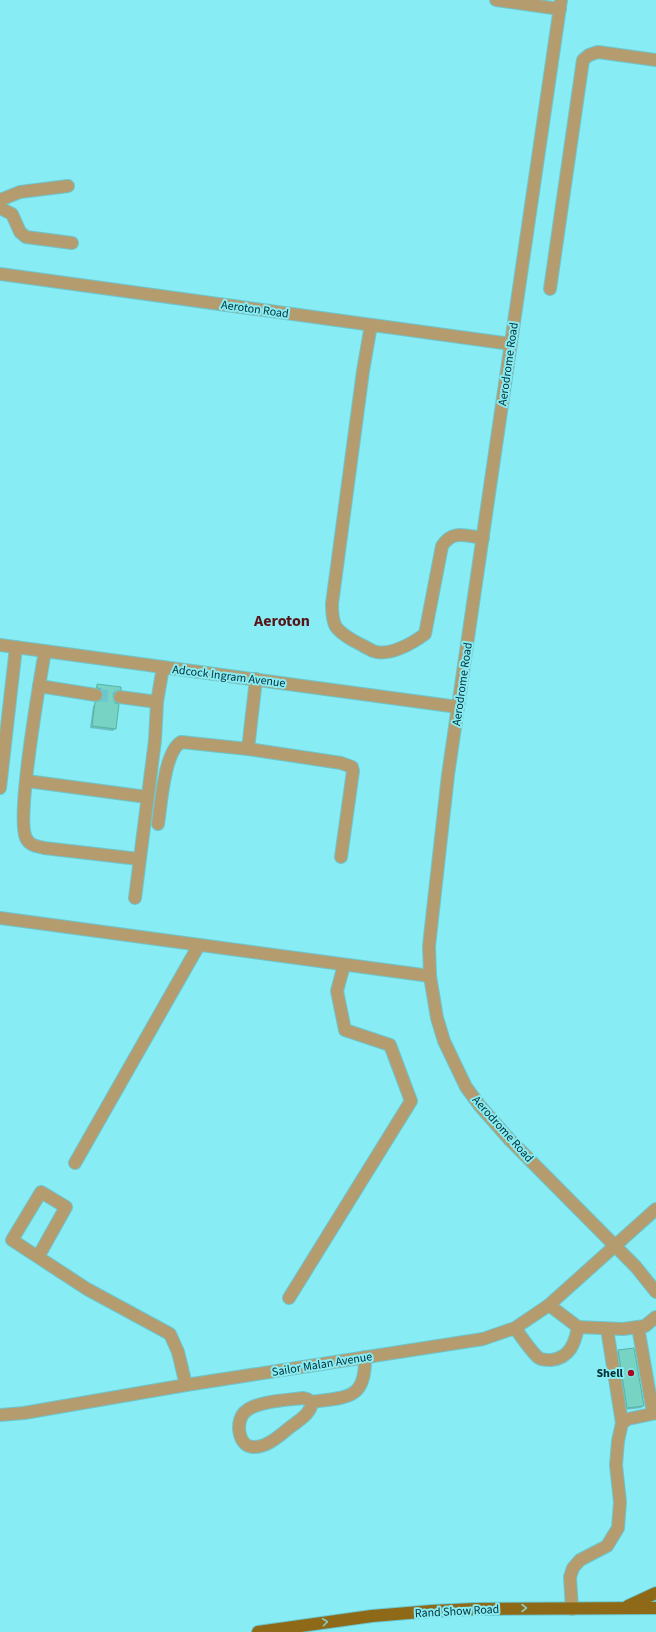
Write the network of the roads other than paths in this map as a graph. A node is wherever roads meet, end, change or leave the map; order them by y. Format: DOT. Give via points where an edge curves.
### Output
graph roads {
  1 [pos="496,0"];
  2 [pos="560,5"];
  3 [pos="656,60"];
  4 [pos="68,186"];
  5 [pos="0,200"];
  6 [pos="0,208"];
  7 [pos="72,243"];
  8 [pos="0,274"];
  9 [pos="550,289"];
  10 [pos="371,325"];
  11 [pos="511,344"];
  12 [pos="483,538"];
  13 [pos="0,645"];
  14 [pos="16,647"];
  15 [pos="45,651"];
  16 [pos="163,667"];
  17 [pos="256,679"];
  18 [pos="38,686"];
  19 [pos="96,695"];
  20 [pos="120,697"];
  21 [pos="157,702"];
  22 [pos="458,707"];
  23 [pos="248,749"];
  24 [pos="27,781"];
  25 [pos="0,788"];
  26 [pos="147,797"];
  27 [pos="158,824"];
  28 [pos="341,858"];
  29 [pos="139,859"];
  30 [pos="134,898"];
  31 [pos="0,918"];
  32 [pos="199,945"];
  33 [pos="344,965"];
  34 [pos="430,976"];
  35 [pos="75,1163"];
  36 [pos="656,1210"];
  37 [pos="614,1245"];
  38 [pos="38,1257"];
  39 [pos="656,1292"];
  40 [pos="289,1298"];
  41 [pos="549,1305"];
  42 [pos="656,1317"];
  43 [pos="578,1327"];
  44 [pos="638,1327"];
  45 [pos="515,1328"];
  46 [pos="607,1329"];
  47 [pos="365,1357"];
  48 [pos="186,1385"];
  49 [pos="312,1402"];
  50 [pos="654,1413"];
  51 [pos="0,1415"];
  52 [pos="622,1423"];
  53 [pos="656,1593"];
  54 [pos="572,1608"];
  55 [pos="625,1608"];
  56 [pos="656,1608"];
  57 [pos="258,1632"];
  1 -- 2 [label="street"];
  2 -- 11 [label="street, Aerodrome Road"];
  3 -- 9 [label="street" via="598,52 589,54 583,60"];
  4 -- 5 [label="street" via="20,192"];
  6 -- 7 [label="street" via="12,214 20,232 26,236"];
  8 -- 10 [label="street, Aeroton Road"];
  10 -- 11 [label="street, Aeroton Road"];
  10 -- 12 [label="street" via="332,604 332,621 339,632 374,652 411,644 425,634 442,546 447,538 454,535"];
  11 -- 12 [label="street, Aerodrome Road"];
  12 -- 22 [label="street, Aerodrome Road"];
  13 -- 14 [label="street, Adcock Ingram Avenue"];
  14 -- 15 [label="street, Adcock Ingram Avenue"];
  14 -- 25 [label="street"];
  15 -- 16 [label="street, Adcock Ingram Avenue"];
  15 -- 18 [label="street"];
  16 -- 17 [label="street, Adcock Ingram Avenue"];
  16 -- 21 [label="street"];
  17 -- 22 [label="street, Adcock Ingram Avenue"];
  17 -- 23 [label="street"];
  18 -- 19 [label="street"];
  18 -- 24 [label="street"];
  20 -- 21 [label="street"];
  21 -- 26 [label="street"];
  22 -- 34 [label="street, Aerodrome Road" via="429,946"];
  23 -- 27 [label="street" via="178,744 166,772"];
  23 -- 28 [label="street" via="341,763 352,767"];
  24 -- 26 [label="street"];
  24 -- 29 [label="street" via="24,831 30,843 44,848"];
  26 -- 29 [label="street"];
  29 -- 30 [label="street"];
  31 -- 32 [label="street"];
  32 -- 33 [label="street"];
  32 -- 35 [label="street"];
  33 -- 34 [label="street"];
  33 -- 40 [label="street" via="337,991 345,1030 390,1045 411,1101"];
  34 -- 37 [label="street, Aerodrome Road" via="437,1018 444,1040 466,1087 510,1140"];
  36 -- 37 [label="street, Sailor Malan Avenue"];
  37 -- 39 [label="street, Aerodrome Road"];
  37 -- 41 [label="street, Sailor Malan Avenue"];
  38 -- 38 [label="street" via="66,1207 41,1192 12,1240"];
  38 -- 48 [label="street" via="87,1289 170,1334 178,1352"];
  41 -- 43 [label="street"];
  41 -- 45 [label="street, Sailor Malan Avenue"];
  42 -- 44 [label="street" via="645,1326"];
  43 -- 45 [label="street" via="576,1340 568,1354 558,1359 547,1360 539,1358"];
  43 -- 46 [label="street"];
  44 -- 46 [label="street"];
  44 -- 50 [label="street"];
  45 -- 47 [label="street, Sailor Malan Avenue" via="483,1339"];
  46 -- 52 [label="street"];
  47 -- 48 [label="street, Sailor Malan Avenue"];
  47 -- 49 [label="street" via="363,1383 354,1393 344,1398"];
  48 -- 51 [label="street, Sailor Malan Avenue"];
  49 -- 49 [label="street" via="303,1398 264,1404 247,1410 242,1414 239,1423 242,1440 246,1445 253,1447 268,1443 308,1412"];
  50 -- 52 [label="street" via="628,1419"];
  52 -- 54 [label="street" via="616,1465 620,1502 618,1528 607,1546 580,1560 573,1568 570,1577"];
  53 -- 55 [label="main road"];
  54 -- 55 [label="main road, Rand Show Road"];
  57 -- 54 [label="main road, Rand Show Road, one-way" via="372,1616 432,1611"];
  55 -- 56 [label="main road, Rand Show Road"];
}
